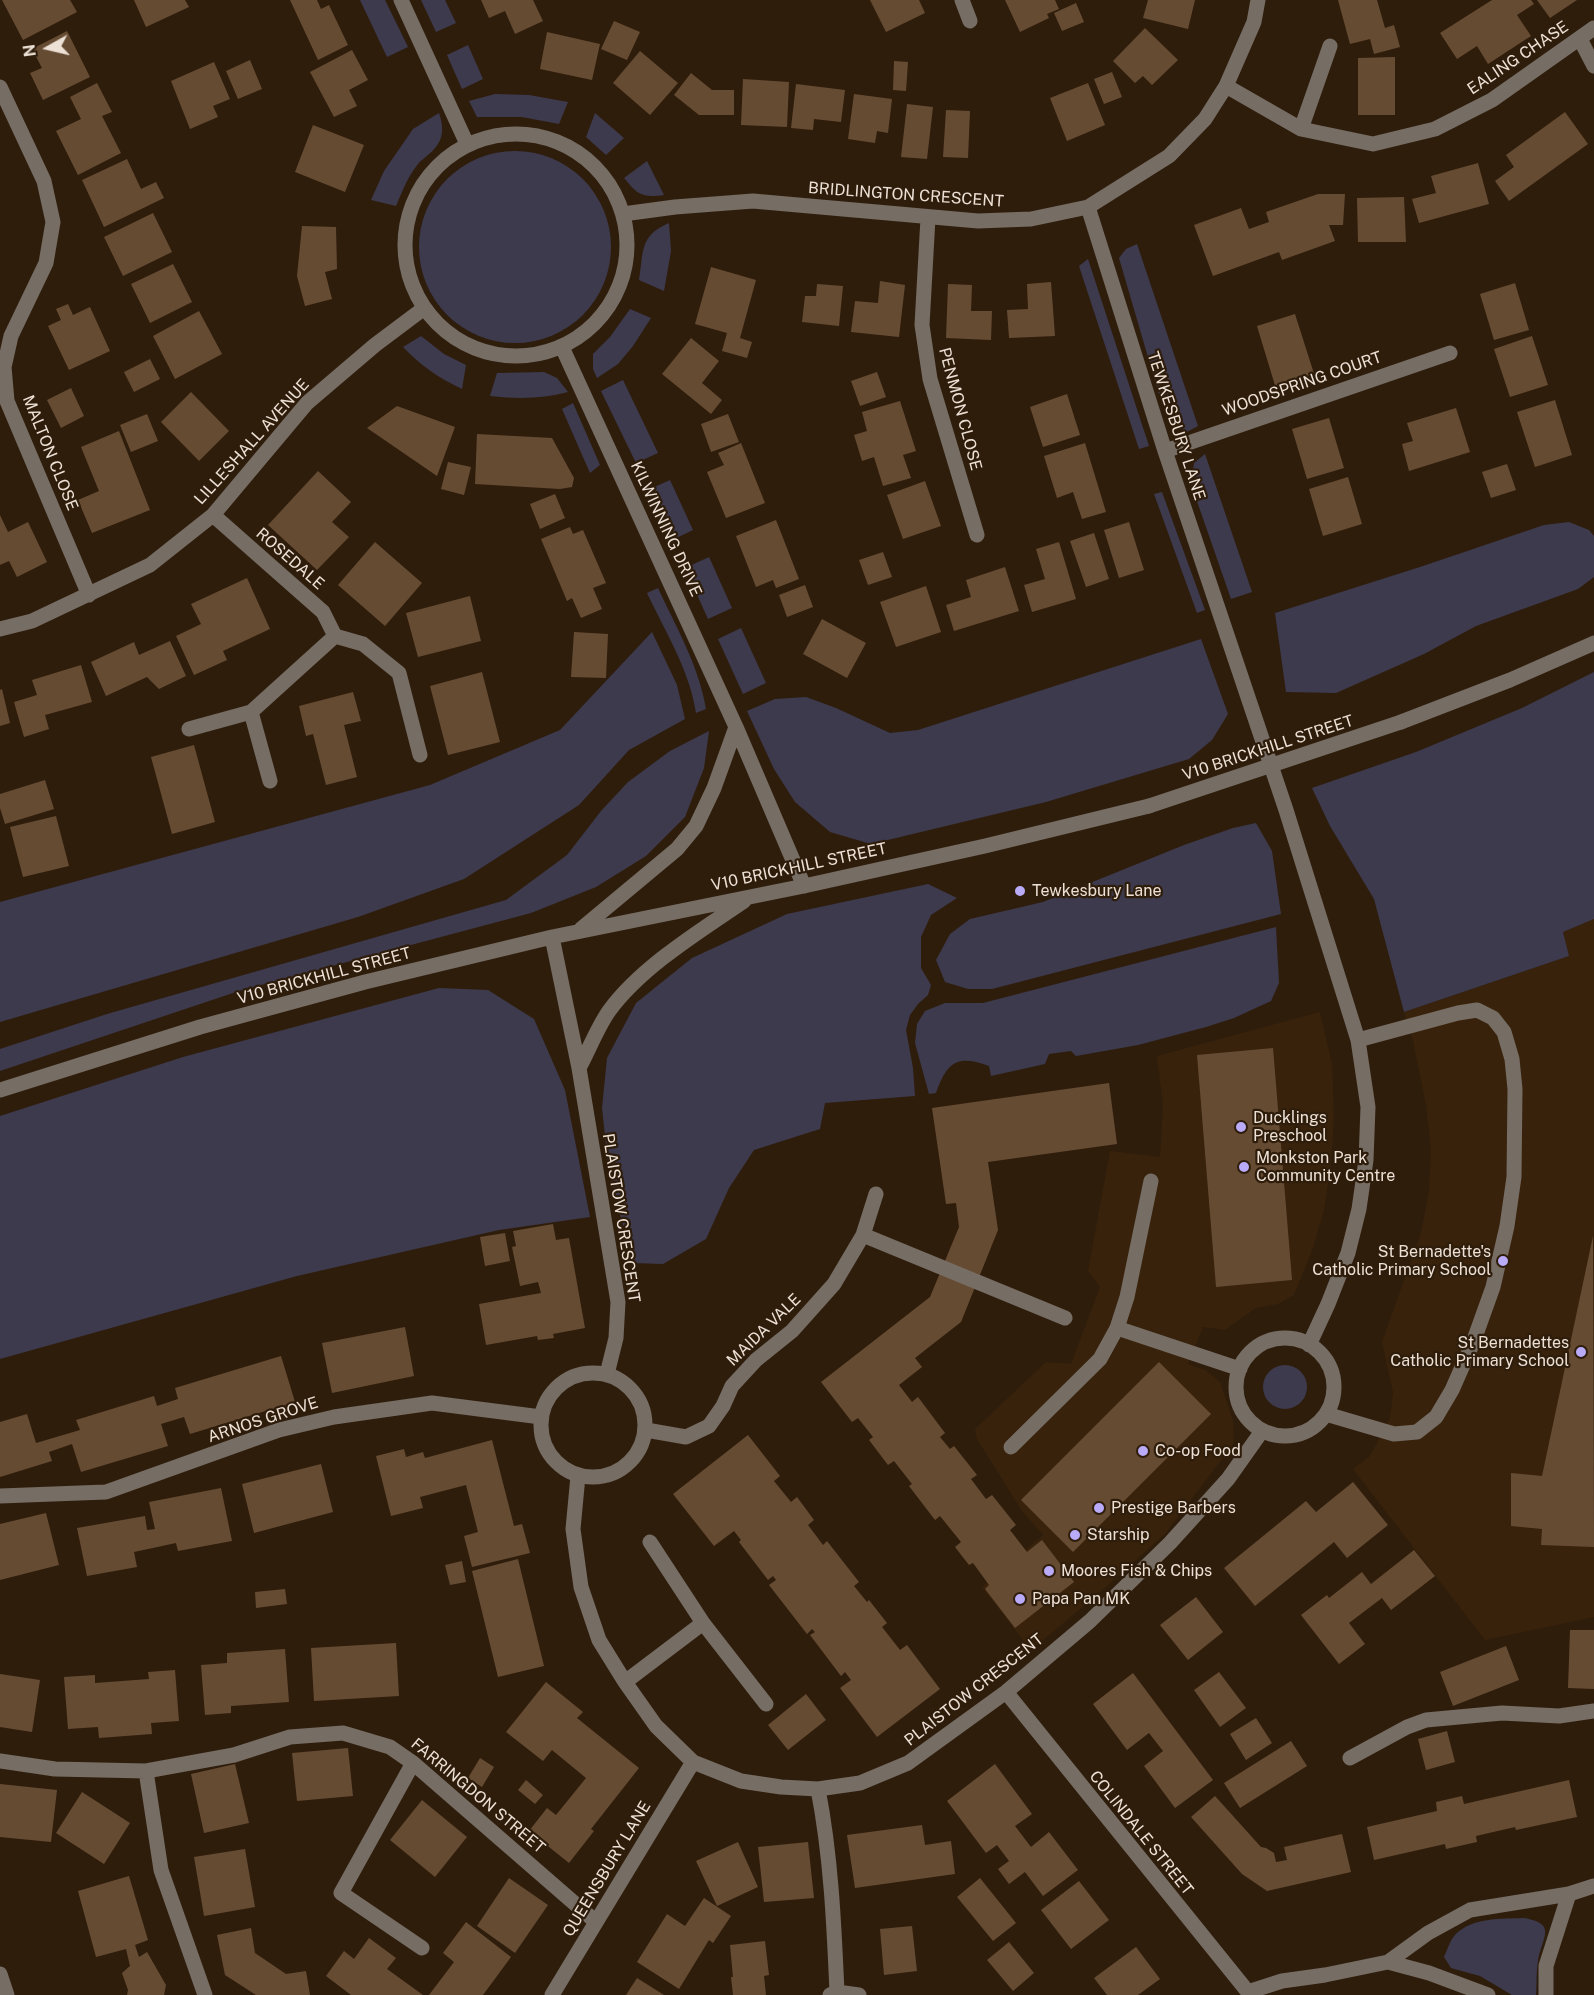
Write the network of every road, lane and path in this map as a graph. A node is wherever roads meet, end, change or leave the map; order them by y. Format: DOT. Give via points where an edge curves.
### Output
graph roads {
  1 [pos="401,0"];
  2 [pos="963,0"];
  3 [pos="1258,0"];
  4 [pos="970,21"];
  5 [pos="1594,28"];
  6 [pos="1580,39"];
  7 [pos="1330,46"];
  8 [pos="1594,66"];
  9 [pos="1226,86"];
  10 [pos="0,87"];
  11 [pos="1301,129"];
  12 [pos="467,144"];
  13 [pos="1088,207"];
  14 [pos="623,214"];
  15 [pos="928,218"];
  16 [pos="423,309"];
  17 [pos="562,347"];
  18 [pos="1450,352"];
  19 [pos="1165,451"];
  20 [pos="213,515"];
  21 [pos="977,536"];
  22 [pos="89,595"];
  23 [pos="0,628"];
  24 [pos="335,636"];
  25 [pos="1594,643"];
  26 [pos="251,712"];
  27 [pos="736,727"];
  28 [pos="189,729"];
  29 [pos="420,755"];
  30 [pos="270,781"];
  31 [pos="804,886"];
  32 [pos="749,897"];
  33 [pos="579,931"];
  34 [pos="552,937"];
  35 [pos="1358,1040"];
  36 [pos="579,1068"];
  37 [pos="0,1090"];
  38 [pos="1152,1181"];
  39 [pos="876,1194"];
  40 [pos="863,1235"];
  41 [pos="1065,1318"];
  42 [pos="1117,1328"];
  43 [pos="1309,1345"];
  44 [pos="1240,1369"];
  45 [pos="607,1374"];
  46 [pos="1326,1414"];
  47 [pos="541,1417"];
  48 [pos="646,1430"];
  49 [pos="1262,1431"];
  50 [pos="1011,1447"];
  51 [pos="578,1476"];
  52 [pos="0,1496"];
  53 [pos="650,1542"];
  54 [pos="703,1623"];
  55 [pos="625,1682"];
  56 [pos="1005,1692"];
  57 [pos="766,1704"];
  58 [pos="1594,1711"];
  59 [pos="1350,1758"];
  60 [pos="0,1761"];
  61 [pos="693,1762"];
  62 [pos="413,1763"];
  63 [pos="146,1771"];
  64 [pos="818,1789"];
  65 [pos="1594,1886"];
  66 [pos="1569,1894"];
  67 [pos="596,1922"];
  68 [pos="422,1948"];
  69 [pos="1388,1962"];
  70 [pos="0,1974"];
  71 [pos="834,1994"];
  72 [pos="1247,1994"];
  73 [pos="7,1995"];
  74 [pos="205,1995"];
  75 [pos="552,1995"];
  76 [pos="859,1995"];
  77 [pos="1488,1995"];
  78 [pos="1546,1995"];
  1 -- 12 [label="street"];
  2 -- 4 [label="street"];
  3 -- 9 [label="street, BRIDLINGTON CRESCENT" via="1254,22"];
  5 -- 6 [label="street, EALING CHASE"];
  6 -- 8 [label="street"];
  6 -- 11 [label="street, EALING CHASE" via="1492,100 1435,129 1373,144"];
  7 -- 11 [label="street"];
  9 -- 11 [label="street, EALING CHASE"];
  9 -- 13 [label="street, BRIDLINGTON CRESCENT" via="1205,119 1169,156"];
  10 -- 22 [label="street, MALTON CLOSE" via="44,181 53,222 45,263 11,336 4,367 7,401"];
  12 -- 14 [label="street" via="505,133 543,136 578,152 606,179"];
  12 -- 16 [label="street" via="436,166 414,198 404,235 407,273"];
  13 -- 15 [label="street, BRIDLINGTON CRESCENT" via="1031,219"];
  13 -- 19 [label="street, TEWKESBURY LANE"];
  14 -- 15 [label="street, BRIDLINGTON CRESCENT" via="753,201"];
  14 -- 17 [label="street" via="627,246 623,277 609,306 588,330"];
  15 -- 21 [label="street, PENMON CLOSE" via="923,336 930,379"];
  16 -- 17 [label="street" via="450,336 485,353 524,357"];
  16 -- 20 [label="street, LILLESHALL AVENUE" via="306,403"];
  17 -- 27 [label="street, KILWINNING DRIVE"];
  18 -- 19 [label="street, WOODSPRING COURT"];
  19 -- 35 [label="street, TEWKESBURY LANE" via="1286,810"];
  20 -- 22 [label="street, LILLESHALL AVENUE" via="150,565"];
  20 -- 24 [label="street, ROSEDALE" via="323,612"];
  22 -- 23 [label="street, LILLESHALL AVENUE" via="32,621"];
  24 -- 26 [label="street"];
  24 -- 29 [label="street" via="363,644 399,673"];
  25 -- 31 [label="street, V10 BRICKHILL STREET, bridge" via="1401,722 1149,806"];
  26 -- 28 [label="street"];
  26 -- 30 [label="street"];
  27 -- 31 [label="street, KILWINNING DRIVE"];
  27 -- 33 [label="street" via="696,826 663,862"];
  31 -- 32 [label="street, V10 BRICKHILL STREET"];
  32 -- 33 [label="street, V10 BRICKHILL STREET"];
  32 -- 36 [label="street" via="639,978 609,1011"];
  33 -- 34 [label="street, V10 BRICKHILL STREET"];
  34 -- 36 [label="street, PLAISTOW CRESCENT"];
  34 -- 37 [label="street, V10 BRICKHILL STREET" via="200,1027"];
  35 -- 43 [label="street, TEWKESBURY LANE" via="1368,1107 1359,1209 1348,1253"];
  35 -- 46 [label="street" via="1458,1013 1477,1010 1493,1018 1504,1032 1512,1059 1514,1177 1493,1287 1474,1340 1436,1417 1417,1432 1394,1434"];
  36 -- 45 [label="street, PLAISTOW CRESCENT" via="618,1302 616,1338"];
  38 -- 42 [label="street"];
  39 -- 40 [label="street, MAIDA VALE"];
  40 -- 41 [label="street"];
  40 -- 48 [label="street, MAIDA VALE" via="834,1284 792,1331 732,1386 709,1426 686,1437"];
  42 -- 44 [label="street"];
  42 -- 50 [label="street" via="1100,1359"];
  43 -- 44 [label="street" via="1293,1339 1261,1344"];
  43 -- 46 [label="street" via="1321,1354 1334,1383 1333,1399"];
  44 -- 49 [label="street" via="1237,1397 1242,1411"];
  45 -- 47 [label="street" via="589,1372 564,1381 546,1400"];
  45 -- 48 [label="street" via="636,1394 644,1411"];
  46 -- 49 [label="street" via="1298,1434"];
  47 -- 51 [label="street" via="545,1447 553,1460"];
  47 -- 52 [label="street, ARNOS GROVE" via="432,1403 334,1416 279,1430 106,1492"];
  48 -- 51 [label="street" via="642,1445 623,1469 609,1476"];
  49 -- 56 [label="street, PLAISTOW CRESCENT" via="1228,1479 1170,1543 1090,1621"];
  51 -- 55 [label="street, PLAISTOW CRESCENT" via="573,1529 581,1587 599,1640"];
  53 -- 54 [label="street"];
  54 -- 55 [label="street"];
  54 -- 57 [label="street"];
  55 -- 61 [label="street, PLAISTOW CRESCENT" via="656,1726"];
  56 -- 64 [label="street, PLAISTOW CRESCENT" via="908,1763 860,1783"];
  56 -- 72 [label="street, COLINDALE STREET"];
  58 -- 59 [label="street" via="1559,1716 1502,1713 1426,1720"];
  60 -- 63 [label="street, FARRINGDON STREET" via="55,1769"];
  61 -- 64 [label="street, PLAISTOW CRESCENT" via="741,1781"];
  61 -- 67 [label="street, QUEENSBURY LANE"];
  62 -- 63 [label="street, FARRINGDON STREET" via="390,1747 343,1733 290,1737 234,1755"];
  62 -- 67 [label="street, FARRINGDON STREET"];
  62 -- 68 [label="street" via="341,1893"];
  63 -- 74 [label="street" via="161,1870"];
  64 -- 71 [label="street" via="834,1921"];
  65 -- 66 [label="street"];
  66 -- 69 [label="street" via="1470,1910 1428,1933"];
  66 -- 78 [label="street" via="1546,1966"];
  67 -- 75 [label="street, QUEENSBURY LANE"];
  69 -- 72 [label="street" via="1282,1981"];
  69 -- 77 [label="street"];
  70 -- 73 [label="street"];
  71 -- 76 [label="street"];
}
